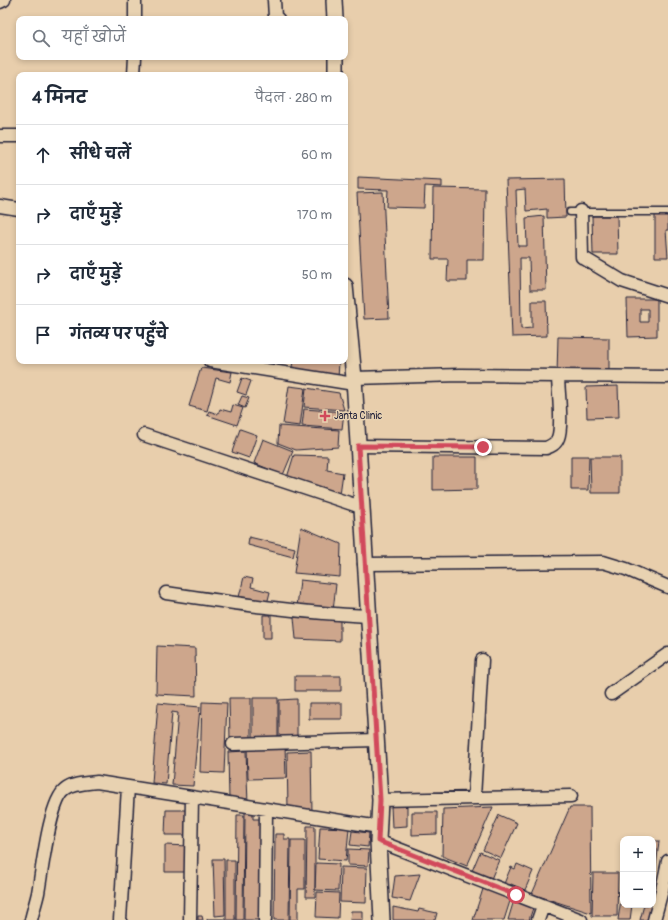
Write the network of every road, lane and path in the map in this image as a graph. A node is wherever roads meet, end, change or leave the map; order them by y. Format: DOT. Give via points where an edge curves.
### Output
graph roads {
  1 [pos="4,0"];
  2 [pos="135,0"];
  3 [pos="274,0"];
  4 [pos="334,0"];
  5 [pos="0,2"];
  6 [pos="135,16"];
  7 [pos="275,16"];
  8 [pos="335,16"];
  9 [pos="134,60"];
  10 [pos="336,60"];
  11 [pos="134,72"];
  12 [pos="336,72"];
  13 [pos="0,136"];
  14 [pos="16,136"];
  15 [pos="0,206"];
  16 [pos="16,209"];
  17 [pos="576,212"];
  18 [pos="668,212"];
  19 [pos="668,296"];
  20 [pos="348,318"];
  21 [pos="232,364"];
  22 [pos="558,376"];
  23 [pos="668,377"];
  24 [pos="354,381"];
  25 [pos="144,435"];
  26 [pos="358,446"];
  27 [pos="361,507"];
  28 [pos="364,564"];
  29 [pos="668,587"];
  30 [pos="166,592"];
  31 [pos="368,616"];
  32 [pos="668,654"];
  33 [pos="482,660"];
  34 [pos="610,694"];
  35 [pos="376,740"];
  36 [pos="233,744"];
  37 [pos="128,787"];
  38 [pos="571,796"];
  39 [pos="192,797"];
  40 [pos="474,798"];
  41 [pos="380,800"];
  42 [pos="266,809"];
  43 [pos="378,834"];
  44 [pos="668,861"];
  45 [pos="543,906"];
  46 [pos="31,920"];
  47 [pos="120,920"];
  48 [pos="190,920"];
  49 [pos="265,920"];
  50 [pos="382,920"];
  51 [pos="538,920"];
  52 [pos="580,920"];
  53 [pos="654,920"];
  1 -- 5 [label="street"];
  2 -- 6 [label="street"];
  3 -- 7 [label="street"];
  4 -- 8 [label="street"];
  9 -- 11 [label="street"];
  10 -- 12 [label="street"];
  13 -- 14 [label="street"];
  15 -- 16 [label="street"];
  17 -- 18 [label="lane"];
  17 -- 19 [label="street" via="582,257 622,281"];
  20 -- 24 [label="street"];
  21 -- 24 [label="street"];
  22 -- 23 [label="street"];
  22 -- 24 [label="street" via="460,375"];
  22 -- 26 [label="street" via="558,439 546,448"];
  24 -- 26 [label="street"];
  25 -- 27 [label="street"];
  26 -- 27 [label="street"];
  27 -- 28 [label="street"];
  28 -- 29 [label="street" via="603,562 626,568"];
  28 -- 31 [label="street"];
  30 -- 31 [label="street" via="251,606"];
  31 -- 35 [label="street"];
  32 -- 34 [label="street"];
  33 -- 40 [label="street"];
  35 -- 36 [label="street"];
  35 -- 41 [label="street"];
  37 -- 39 [label="street"];
  37 -- 46 [label="street" via="97,782 76,785 65,790 58,798"];
  37 -- 47 [label="street"];
  38 -- 40 [label="street"];
  39 -- 42 [label="street"];
  39 -- 48 [label="street"];
  40 -- 41 [label="street"];
  41 -- 43 [label="street"];
  42 -- 43 [label="street"];
  42 -- 49 [label="street"];
  43 -- 45 [label="street"];
  43 -- 50 [label="street"];
  44 -- 53 [label="street"];
  45 -- 51 [label="street"];
  45 -- 52 [label="street"];
}
